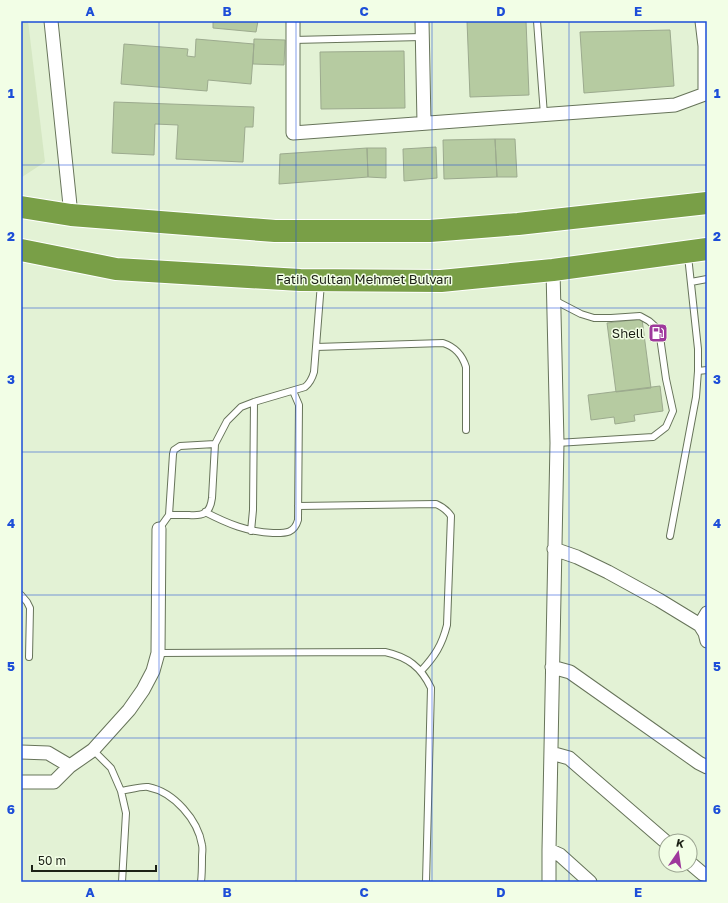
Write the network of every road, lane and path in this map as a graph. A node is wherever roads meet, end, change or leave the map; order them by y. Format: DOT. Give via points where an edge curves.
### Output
graph roads {
  1 [pos="51,21"];
  2 [pos="293,21"];
  3 [pos="422,21"];
  4 [pos="537,21"];
  5 [pos="702,21"];
  6 [pos="422,37"];
  7 [pos="293,40"];
  8 [pos="544,114"];
  9 [pos="424,124"];
  10 [pos="707,203"];
  11 [pos="21,207"];
  12 [pos="71,215"];
  13 [pos="21,250"];
  14 [pos="697,251"];
  15 [pos="553,270"];
  16 [pos="707,279"];
  17 [pos="321,280"];
  18 [pos="691,282"];
  19 [pos="554,300"];
  20 [pos="316,347"];
  21 [pos="707,370"];
  22 [pos="698,371"];
  23 [pos="293,391"];
  24 [pos="254,402"];
  25 [pos="466,430"];
  26 [pos="556,443"];
  27 [pos="215,444"];
  28 [pos="298,506"];
  29 [pos="206,512"];
  30 [pos="169,515"];
  31 [pos="159,529"];
  32 [pos="251,531"];
  33 [pos="670,536"];
  34 [pos="554,550"];
  35 [pos="21,595"];
  36 [pos="707,613"];
  37 [pos="700,625"];
  38 [pos="707,641"];
  39 [pos="158,653"];
  40 [pos="29,657"];
  41 [pos="552,668"];
  42 [pos="421,670"];
  43 [pos="93,750"];
  44 [pos="21,752"];
  45 [pos="551,754"];
  46 [pos="70,766"];
  47 [pos="707,767"];
  48 [pos="21,782"];
  49 [pos="121,791"];
  50 [pos="658,835"];
  51 [pos="549,850"];
  52 [pos="698,870"];
  53 [pos="707,875"];
  54 [pos="122,882"];
  55 [pos="201,882"];
  56 [pos="426,882"];
  57 [pos="549,882"];
  58 [pos="590,882"];
  1 -- 12 [label="street"];
  2 -- 7 [label="street"];
  3 -- 6 [label="street"];
  4 -- 8 [label="lane"];
  5 -- 8 [label="street" via="705,94 675,105"];
  6 -- 7 [label="lane"];
  6 -- 9 [label="street"];
  7 -- 9 [label="street" via="293,134"];
  8 -- 9 [label="street"];
  10 -- 12 [label="highway" via="430,231 275,231"];
  11 -- 12 [label="highway"];
  13 -- 17 [label="highway, Fatih Sultan Mehmet Bulvarı" via="116,269"];
  14 -- 15 [label="highway, Fatih Sultan Mehmet Bulvarı"];
  14 -- 18 [label="lane"];
  15 -- 17 [label="highway, Fatih Sultan Mehmet Bulvarı" via="441,281"];
  15 -- 19 [label="street"];
  16 -- 18 [label="lane"];
  17 -- 20 [label="lane"];
  18 -- 22 [label="lane"];
  19 -- 26 [label="street"];
  19 -- 26 [label="lane" via="594,318 640,316 659,330 673,411 666,427 653,437"];
  20 -- 23 [label="lane" via="313,377 305,387"];
  20 -- 25 [label="lane" via="443,343 450,346 461,355 466,367"];
  21 -- 22 [label="lane"];
  22 -- 33 [label="lane" via="696,396"];
  23 -- 24 [label="lane"];
  23 -- 28 [label="lane" via="299,405"];
  24 -- 27 [label="lane" via="241,407 227,421"];
  24 -- 32 [label="lane"];
  26 -- 34 [label="street"];
  27 -- 29 [label="lane" via="212,503"];
  27 -- 30 [label="lane" via="180,446 174,450"];
  28 -- 32 [label="lane" via="297,524 291,531"];
  28 -- 42 [label="lane" via="436,504 449,512 451,516 446,625 438,651"];
  29 -- 30 [label="lane" via="201,516"];
  29 -- 32 [label="lane"];
  30 -- 31 [label="lane"];
  31 -- 39 [label="street"];
  34 -- 37 [label="street" via="577,557 608,572"];
  34 -- 41 [label="street"];
  35 -- 40 [label="lane" via="30,608"];
  36 -- 37 [label="street"];
  37 -- 38 [label="street"];
  39 -- 42 [label="lane" via="385,652 405,658"];
  39 -- 43 [label="street" via="153,671 143,690 129,710"];
  41 -- 45 [label="street"];
  41 -- 47 [label="street" via="570,672"];
  42 -- 56 [label="lane" via="431,688"];
  43 -- 46 [label="street"];
  43 -- 49 [label="lane" via="111,768"];
  44 -- 46 [label="street" via="48,753"];
  45 -- 50 [label="street" via="569,758"];
  45 -- 51 [label="street"];
  46 -- 48 [label="street" via="54,782"];
  49 -- 54 [label="lane" via="126,813"];
  49 -- 55 [label="lane" via="147,787 169,796 186,811 198,830 202,846"];
  51 -- 57 [label="street"];
  51 -- 58 [label="street" via="560,856"];
  52 -- 53 [label="street"];
}
